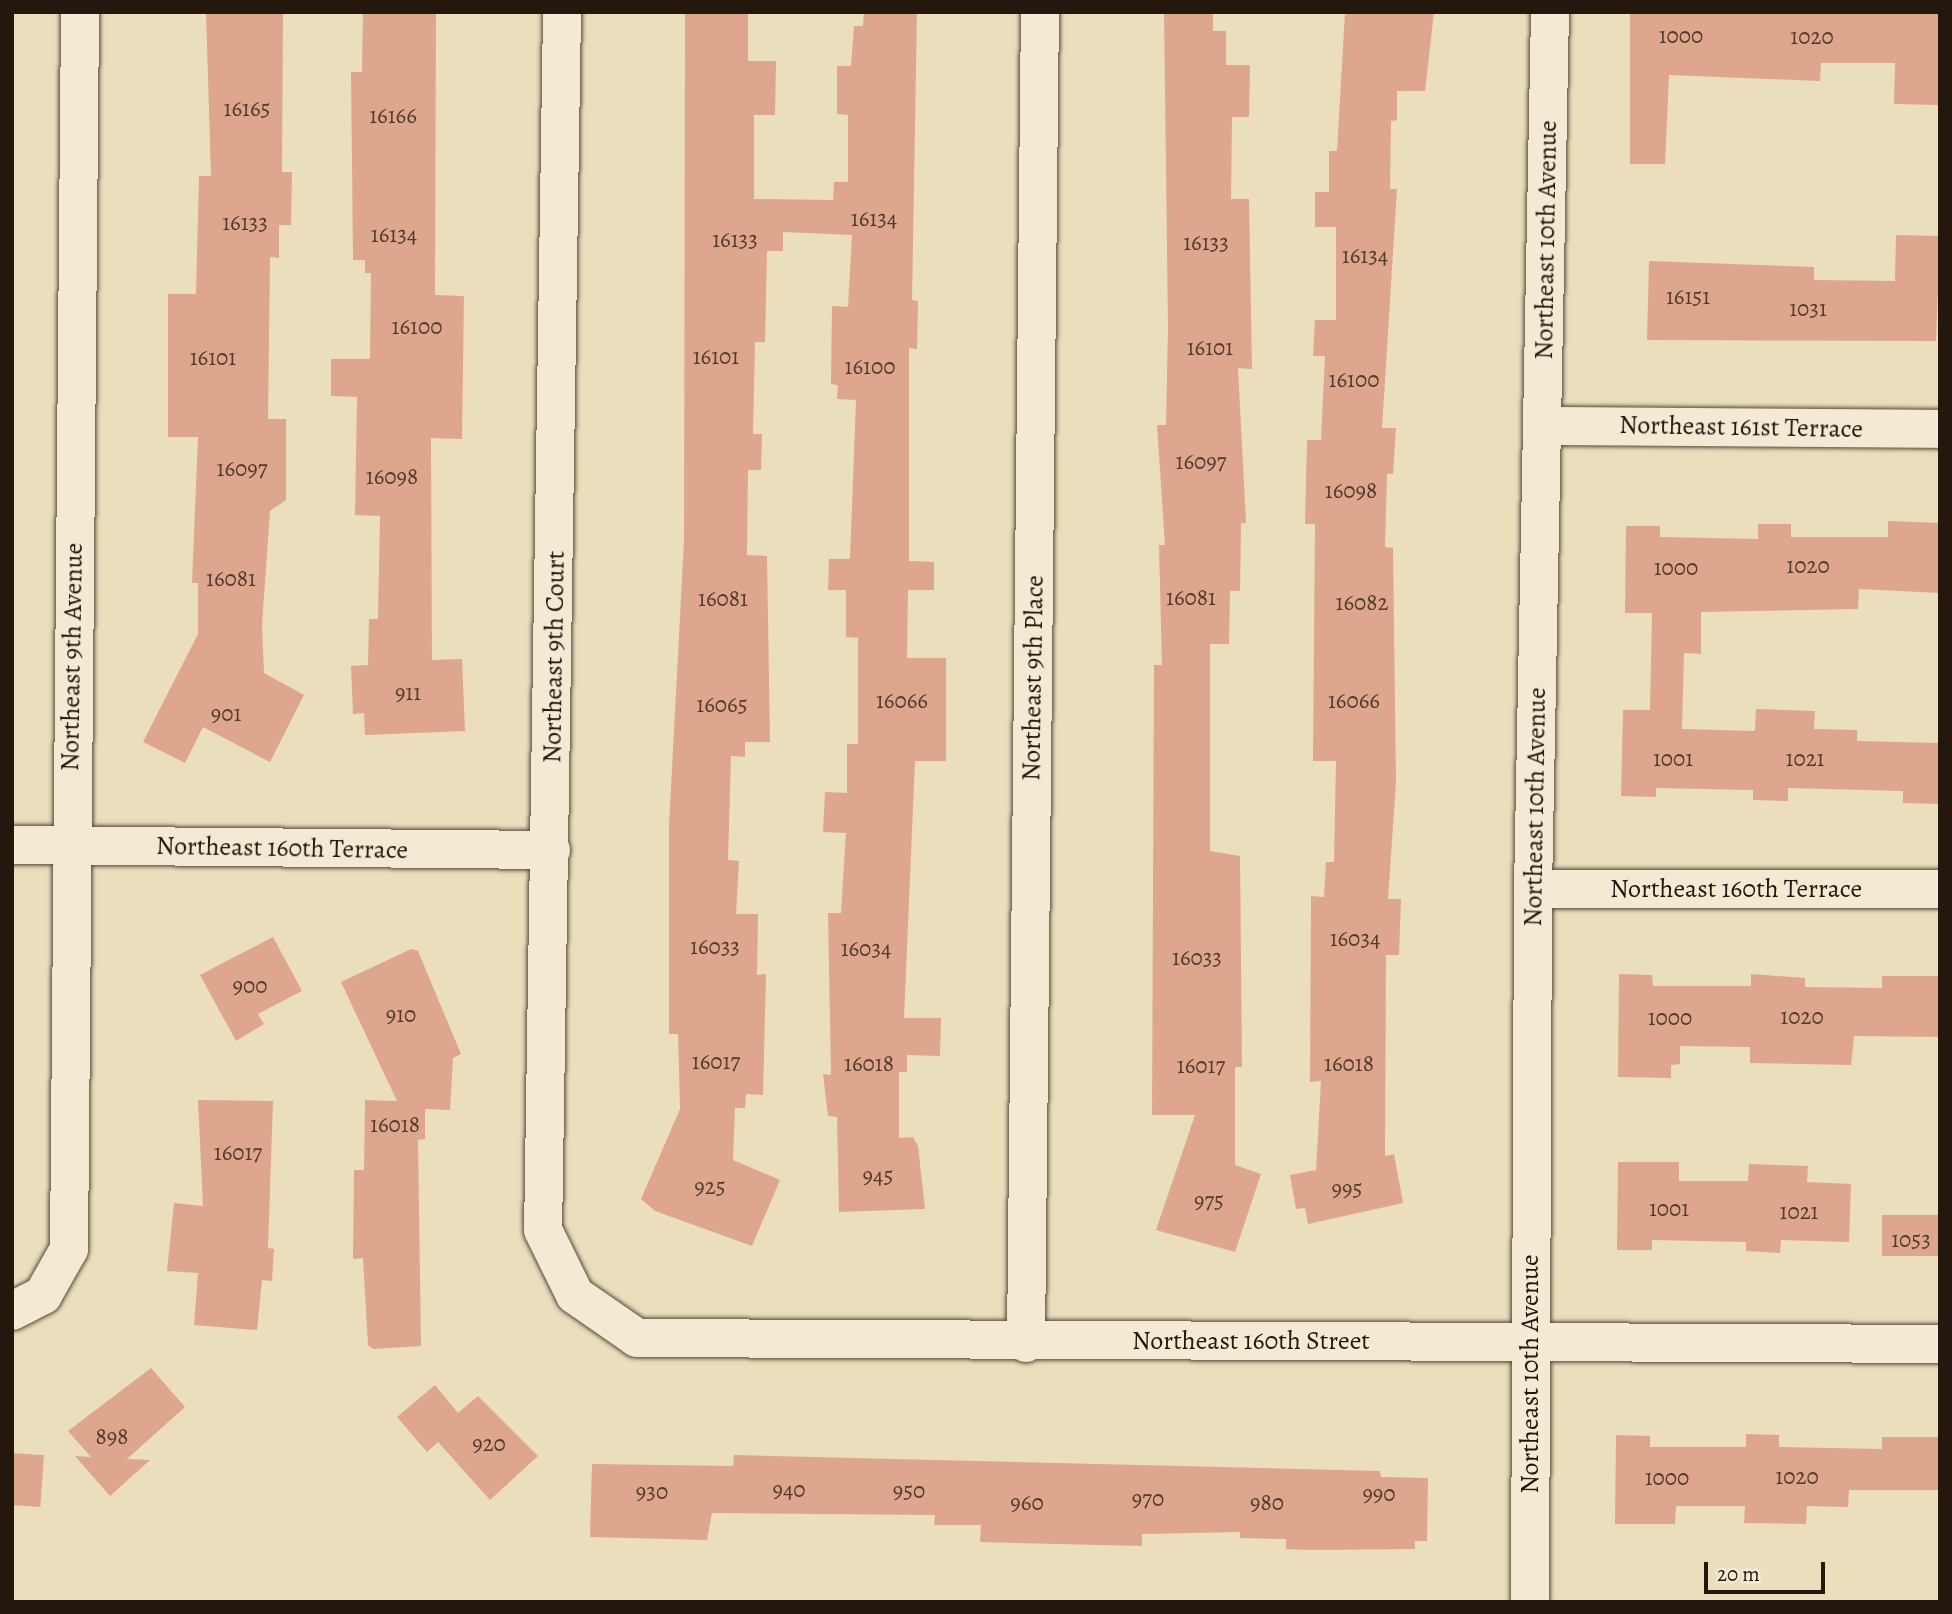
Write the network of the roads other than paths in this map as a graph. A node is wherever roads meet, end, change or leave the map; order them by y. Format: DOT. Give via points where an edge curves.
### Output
graph roads {
  1 [pos="80,12"];
  2 [pos="562,12"];
  3 [pos="1040,12"];
  4 [pos="1550,12"];
  5 [pos="1542,426"];
  6 [pos="1940,429"];
  7 [pos="12,845"];
  8 [pos="70,846"];
  9 [pos="551,850"];
  10 [pos="1533,889"];
  11 [pos="1940,889"];
  12 [pos="575,1295"];
  13 [pos="28,1303"];
  14 [pos="1530,1339"];
  15 [pos="1026,1343"];
  16 [pos="1940,1343"];
  17 [pos="1530,1602"];
  1 -- 8 [label="street, Northeast 9th Avenue"];
  2 -- 9 [label="street, Northeast 9th Court"];
  3 -- 15 [label="street, Northeast 9th Place"];
  4 -- 5 [label="street, Northeast 10th Avenue"];
  5 -- 6 [label="street, Northeast 161st Terrace"];
  5 -- 10 [label="street, Northeast 10th Avenue"];
  7 -- 8 [label="street, Northeast 160th Terrace"];
  8 -- 9 [label="street, Northeast 160th Terrace"];
  8 -- 13 [label="street, Northeast 9th Avenue" via="69,1249"];
  9 -- 12 [label="street, Northeast 9th Court" via="543,1230"];
  10 -- 11 [label="street, Northeast 160th Terrace"];
  10 -- 14 [label="street, Northeast 10th Avenue"];
  12 -- 15 [label="street, Northeast 160th Street" via="637,1338"];
  14 -- 15 [label="street, Northeast 160th Street"];
  14 -- 16 [label="street, Northeast 160th Street"];
  14 -- 17 [label="street, Northeast 10th Avenue"];
}
